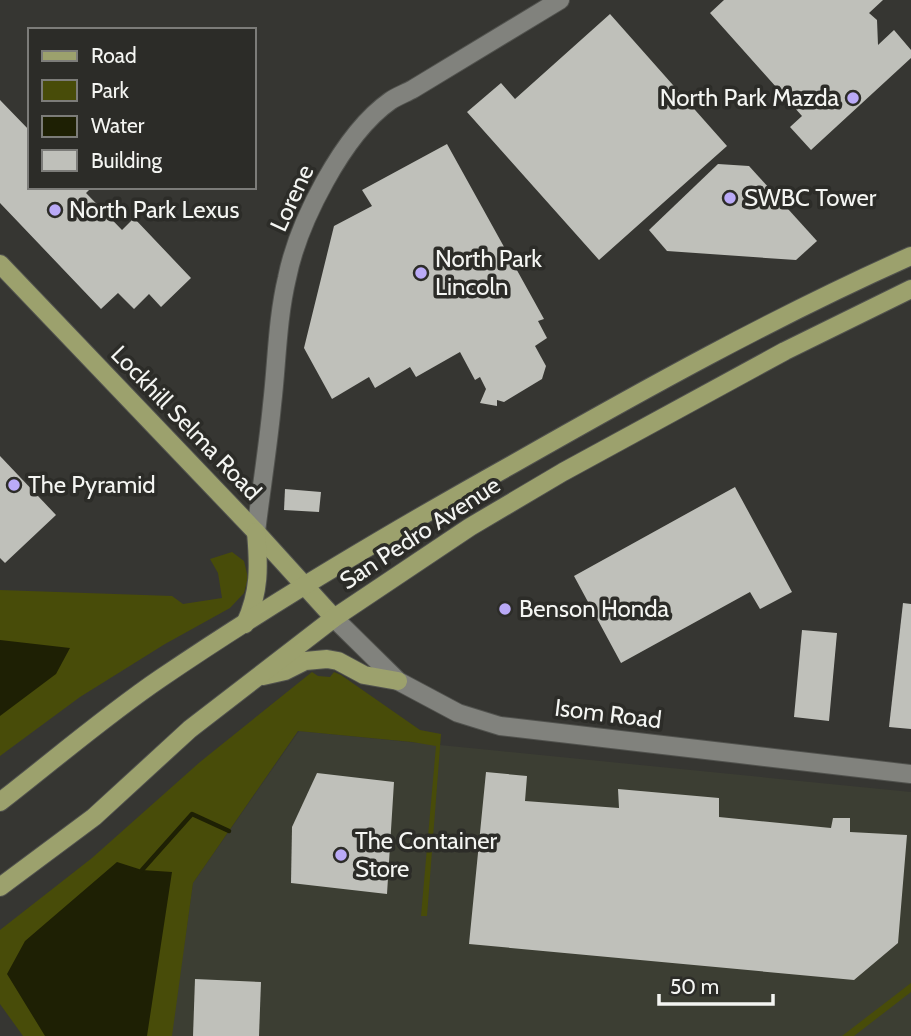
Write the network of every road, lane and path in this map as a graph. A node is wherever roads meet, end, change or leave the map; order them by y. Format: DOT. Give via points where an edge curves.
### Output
graph roads {
  1 [pos="560,0"];
  2 [pos="911,256"];
  3 [pos="0,264"];
  4 [pos="911,289"];
  5 [pos="814,301"];
  6 [pos="771,323"];
  7 [pos="828,329"];
  8 [pos="785,351"];
  9 [pos="256,532"];
  10 [pos="305,586"];
  11 [pos="334,618"];
  12 [pos="244,625"];
  13 [pos="257,677"];
  14 [pos="398,681"];
  15 [pos="911,774"];
  16 [pos="0,802"];
  17 [pos="0,887"];
  1 -- 9 [label="street, Lorene" via="390,101 364,125 328,177 299,237 287,276"];
  2 -- 5 [label="main road, San Pedro Avenue"];
  3 -- 9 [label="main road, Lockhill Selma Road"];
  4 -- 7 [label="main road, San Pedro Avenue"];
  5 -- 6 [label="main road, San Pedro Avenue"];
  5 -- 7 [label="main road"];
  6 -- 8 [label="main road"];
  6 -- 10 [label="main road, San Pedro Avenue" via="553,440"];
  7 -- 8 [label="main road, San Pedro Avenue"];
  8 -- 11 [label="main road, San Pedro Avenue" via="542,484"];
  9 -- 10 [label="main road, Lockhill Selma Road"];
  9 -- 12 [label="main road" via="258,582"];
  10 -- 11 [label="main road, Lockhill Selma Road"];
  10 -- 12 [label="main road, San Pedro Avenue"];
  11 -- 13 [label="main road, San Pedro Avenue"];
  11 -- 14 [label="street, Isom Road"];
  12 -- 16 [label="main road, San Pedro Avenue" via="159,679"];
  13 -- 14 [label="main road" via="305,661 327,659 365,675"];
  13 -- 17 [label="main road, San Pedro Avenue" via="190,729 94,817"];
  14 -- 15 [label="street, Isom Road" via="458,713 500,726"];
}
